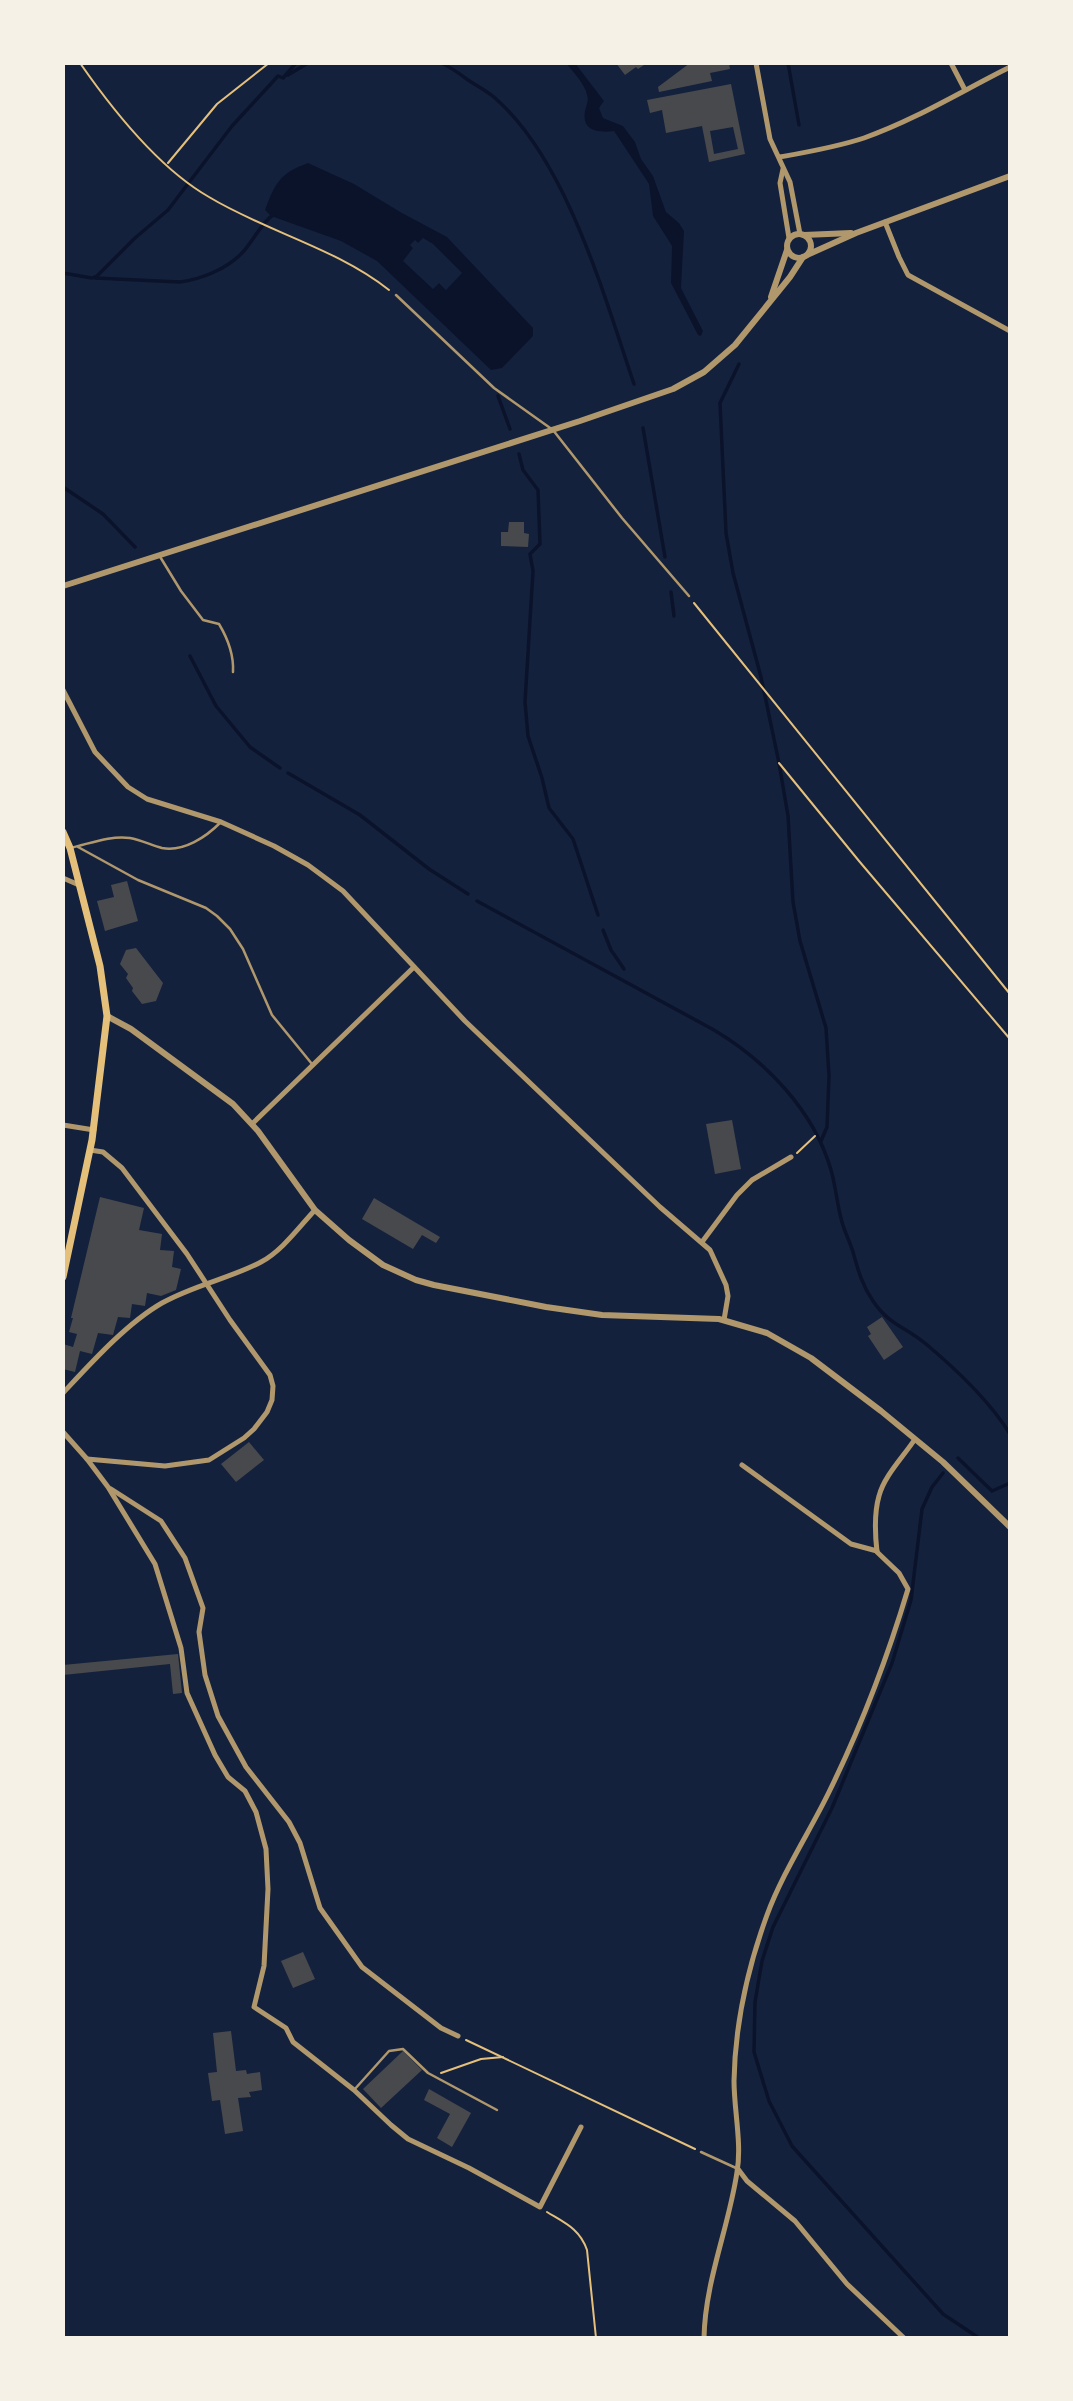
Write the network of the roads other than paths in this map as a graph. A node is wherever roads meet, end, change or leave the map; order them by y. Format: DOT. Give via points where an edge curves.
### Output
graph roads {
  1 [pos="756,63"];
  2 [pos="951,63"];
  3 [pos="1010,67"];
  4 [pos="965,90"];
  5 [pos="780,158"];
  6 [pos="783,169"];
  7 [pos="1010,176"];
  8 [pos="885,222"];
  9 [pos="856,233"];
  10 [pos="802,234"];
  11 [pos="789,238"];
  12 [pos="787,250"];
  13 [pos="805,256"];
  14 [pos="396,295"];
  15 [pos="769,302"];
  16 [pos="1010,331"];
  17 [pos="553,430"];
  18 [pos="159,555"];
  19 [pos="63,586"];
  20 [pos="689,596"];
  21 [pos="233,672"];
  22 [pos="63,690"];
  23 [pos="221,822"];
  24 [pos="63,832"];
  25 [pos="74,847"];
  26 [pos="63,878"];
  27 [pos="79,885"];
  28 [pos="414,967"];
  29 [pos="107,1016"];
  30 [pos="312,1064"];
  31 [pos="252,1124"];
  32 [pos="63,1125"];
  33 [pos="94,1130"];
  34 [pos="90,1150"];
  35 [pos="791,1157"];
  36 [pos="315,1210"];
  37 [pos="702,1242"];
  38 [pos="63,1277"];
  39 [pos="205,1283"];
  40 [pos="724,1320"];
  41 [pos="63,1393"];
  42 [pos="63,1432"];
  43 [pos="915,1439"];
  44 [pos="88,1459"];
  45 [pos="742,1465"];
  46 [pos="108,1487"];
  47 [pos="1010,1527"];
  48 [pos="877,1550"];
  49 [pos="458,2036"];
  50 [pos="354,2090"];
  51 [pos="497,2110"];
  52 [pos="581,2127"];
  53 [pos="701,2152"];
  54 [pos="738,2169"];
  55 [pos="704,2338"];
  56 [pos="904,2338"];
  1 -- 5 [label="street" via="770,139"];
  2 -- 4 [label="street"];
  3 -- 4 [label="street"];
  4 -- 5 [label="street" via="864,138"];
  5 -- 6 [label="street"];
  6 -- 10 [label="street"];
  6 -- 11 [label="street" via="780,183"];
  7 -- 8 [label="street"];
  8 -- 9 [label="street"];
  8 -- 16 [label="street" via="908,275"];
  9 -- 10 [label="street"];
  9 -- 13 [label="street"];
  10 -- 11 [label="street"];
  10 -- 13 [label="street" via="810,244"];
  11 -- 12 [label="street"];
  12 -- 13 [label="street" via="792,256"];
  12 -- 15 [label="street"];
  13 -- 15 [label="street"];
  14 -- 17 [label="lane" via="494,388"];
  15 -- 17 [label="street" via="735,345 694,378"];
  17 -- 18 [label="street"];
  17 -- 20 [label="lane"];
  18 -- 19 [label="street"];
  18 -- 21 [label="lane" via="203,620 219,624 233,653"];
  22 -- 23 [label="street" via="95,752 128,787 147,799"];
  23 -- 25 [label="lane" via="180,847 160,847 128,837"];
  23 -- 28 [label="street" via="286,853 343,891"];
  24 -- 25 [label="main road"];
  25 -- 27 [label="main road"];
  25 -- 30 [label="lane" via="217,916 243,949 272,1015"];
  26 -- 27 [label="street"];
  27 -- 29 [label="main road" via="100,966"];
  28 -- 30 [label="street"];
  28 -- 37 [label="street" via="465,1021"];
  29 -- 31 [label="street" via="210,1085"];
  29 -- 33 [label="main road"];
  30 -- 31 [label="street"];
  31 -- 36 [label="street"];
  32 -- 33 [label="street"];
  33 -- 34 [label="main road"];
  34 -- 38 [label="main road"];
  34 -- 39 [label="street" via="103,1152 122,1168"];
  35 -- 37 [label="street" via="752,1180"];
  36 -- 39 [label="street" via="262,1262"];
  36 -- 40 [label="street" via="383,1265 434,1285 583,1313"];
  37 -- 40 [label="street" via="726,1284"];
  39 -- 41 [label="street" via="150,1311"];
  39 -- 44 [label="street" via="270,1375 272,1400 267,1412 244,1438 209,1460 165,1466"];
  40 -- 43 [label="street" via="767,1333 800,1350"];
  42 -- 44 [label="street"];
  43 -- 47 [label="street"];
  43 -- 48 [label="street" via="878,1496"];
  44 -- 46 [label="street"];
  45 -- 48 [label="street" via="851,1545"];
  46 -- 49 [label="street" via="162,1521 184,1558 203,1608 199,1632 205,1675 218,1716 246,1767 289,1822 320,1908 362,1967"];
  46 -- 50 [label="street" via="160,1576 181,1648 187,1693 215,1755 228,1777 249,1796 262,1830 267,1927 254,2007 286,2028 293,2042"];
  48 -- 54 [label="street" via="908,1589 858,1729 777,1892 750,1971 734,2082"];
  50 -- 51 [label="lane" via="388,2051 403,2049 428,2073"];
  50 -- 52 [label="street" via="408,2139 540,2207"];
  53 -- 54 [label="lane"];
  54 -- 55 [label="street"];
  54 -- 56 [label="street" via="795,2221 846,2284"];
}
